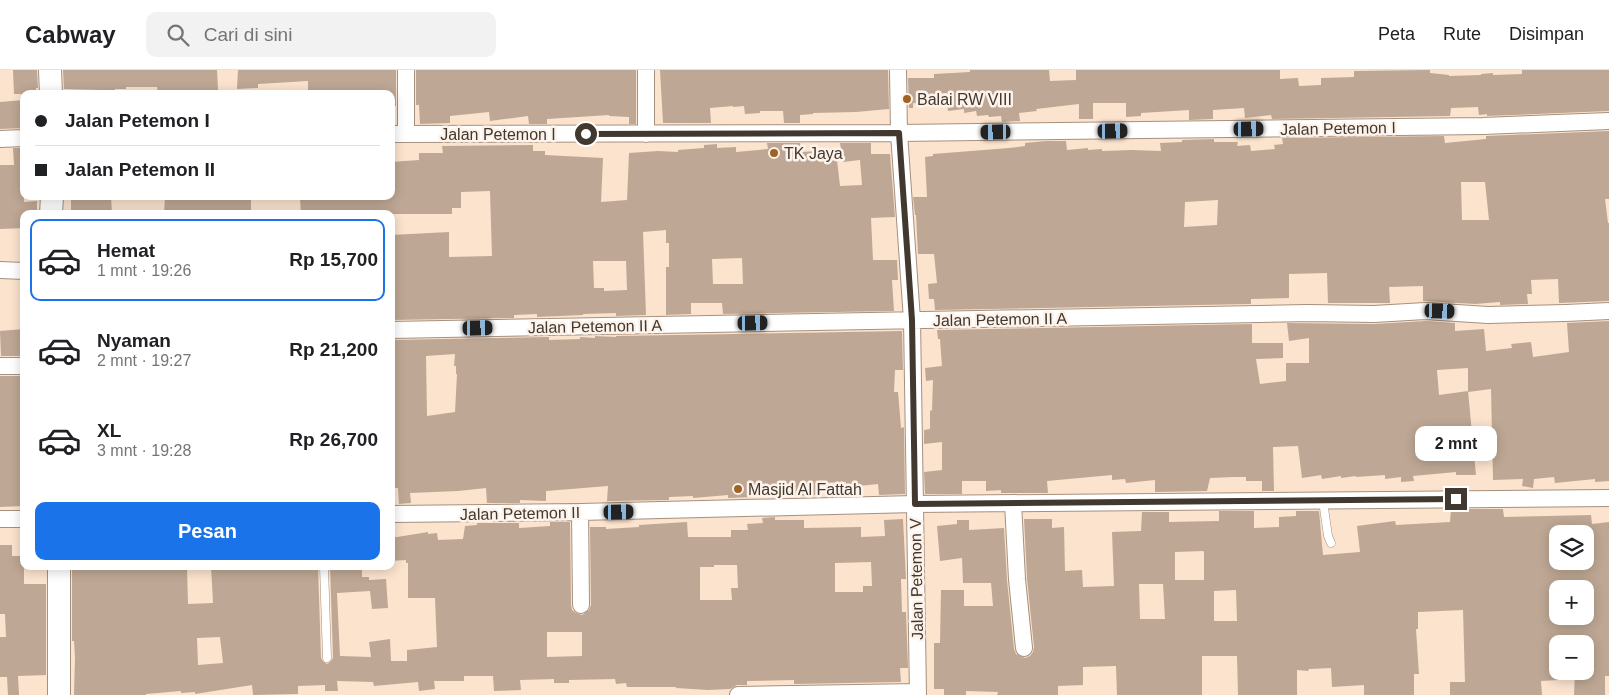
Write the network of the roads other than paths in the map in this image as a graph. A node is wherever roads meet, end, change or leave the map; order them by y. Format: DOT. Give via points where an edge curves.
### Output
graph roads {
  1 [pos="50,70"];
  2 [pos="406,70"];
  3 [pos="646,70"];
  4 [pos="898,70"];
  5 [pos="51,90"];
  6 [pos="1609,121"];
  7 [pos="899,133"];
  8 [pos="399,134"];
  9 [pos="646,134"];
  10 [pos="20,138"];
  11 [pos="0,139"];
  12 [pos="0,270"];
  13 [pos="20,271"];
  14 [pos="1609,311"];
  15 [pos="912,320"];
  16 [pos="395,330"];
  17 [pos="0,366"];
  18 [pos="20,366"];
  19 [pos="1609,498"];
  20 [pos="1323,500"];
  21 [pos="1013,503"];
  22 [pos="915,504"];
  23 [pos="580,512"];
  24 [pos="395,514"];
  25 [pos="0,519"];
  26 [pos="20,519"];
  27 [pos="1331,543"];
  28 [pos="59,570"];
  29 [pos="324,570"];
  30 [pos="581,605"];
  31 [pos="1024,648"];
  32 [pos="327,658"];
  33 [pos="918,694"];
  34 [pos="59,695"];
  35 [pos="738,695"];
  1 -- 5 [label="street"];
  2 -- 8 [label="street"];
  3 -- 9 [label="street"];
  4 -- 7 [label="street, Jalan Petemon V"];
  6 -- 7 [label="street, Jalan Petemon I" via="1483,126"];
  7 -- 9 [label="street, Jalan Petemon I"];
  7 -- 15 [label="street, Jalan Petemon V"];
  8 -- 9 [label="street, Jalan Petemon I"];
  10 -- 11 [label="street"];
  12 -- 13 [label="street"];
  14 -- 15 [label="street, Jalan Petemon II A"];
  15 -- 16 [label="street, Jalan Petemon II A"];
  15 -- 22 [label="street, Jalan Petemon V"];
  17 -- 18 [label="street"];
  19 -- 20 [label="street, Jalan Petemon II"];
  20 -- 21 [label="street, Jalan Petemon II"];
  20 -- 27 [label="lane"];
  21 -- 22 [label="street, Jalan Petemon II"];
  21 -- 31 [label="street"];
  22 -- 23 [label="street, Jalan Petemon II"];
  22 -- 33 [label="street, Jalan Petemon V"];
  23 -- 24 [label="street, Jalan Petemon II"];
  23 -- 30 [label="street"];
  25 -- 26 [label="street"];
  28 -- 34 [label="street"];
  29 -- 32 [label="lane"];
  33 -- 35 [label="street"];
}
